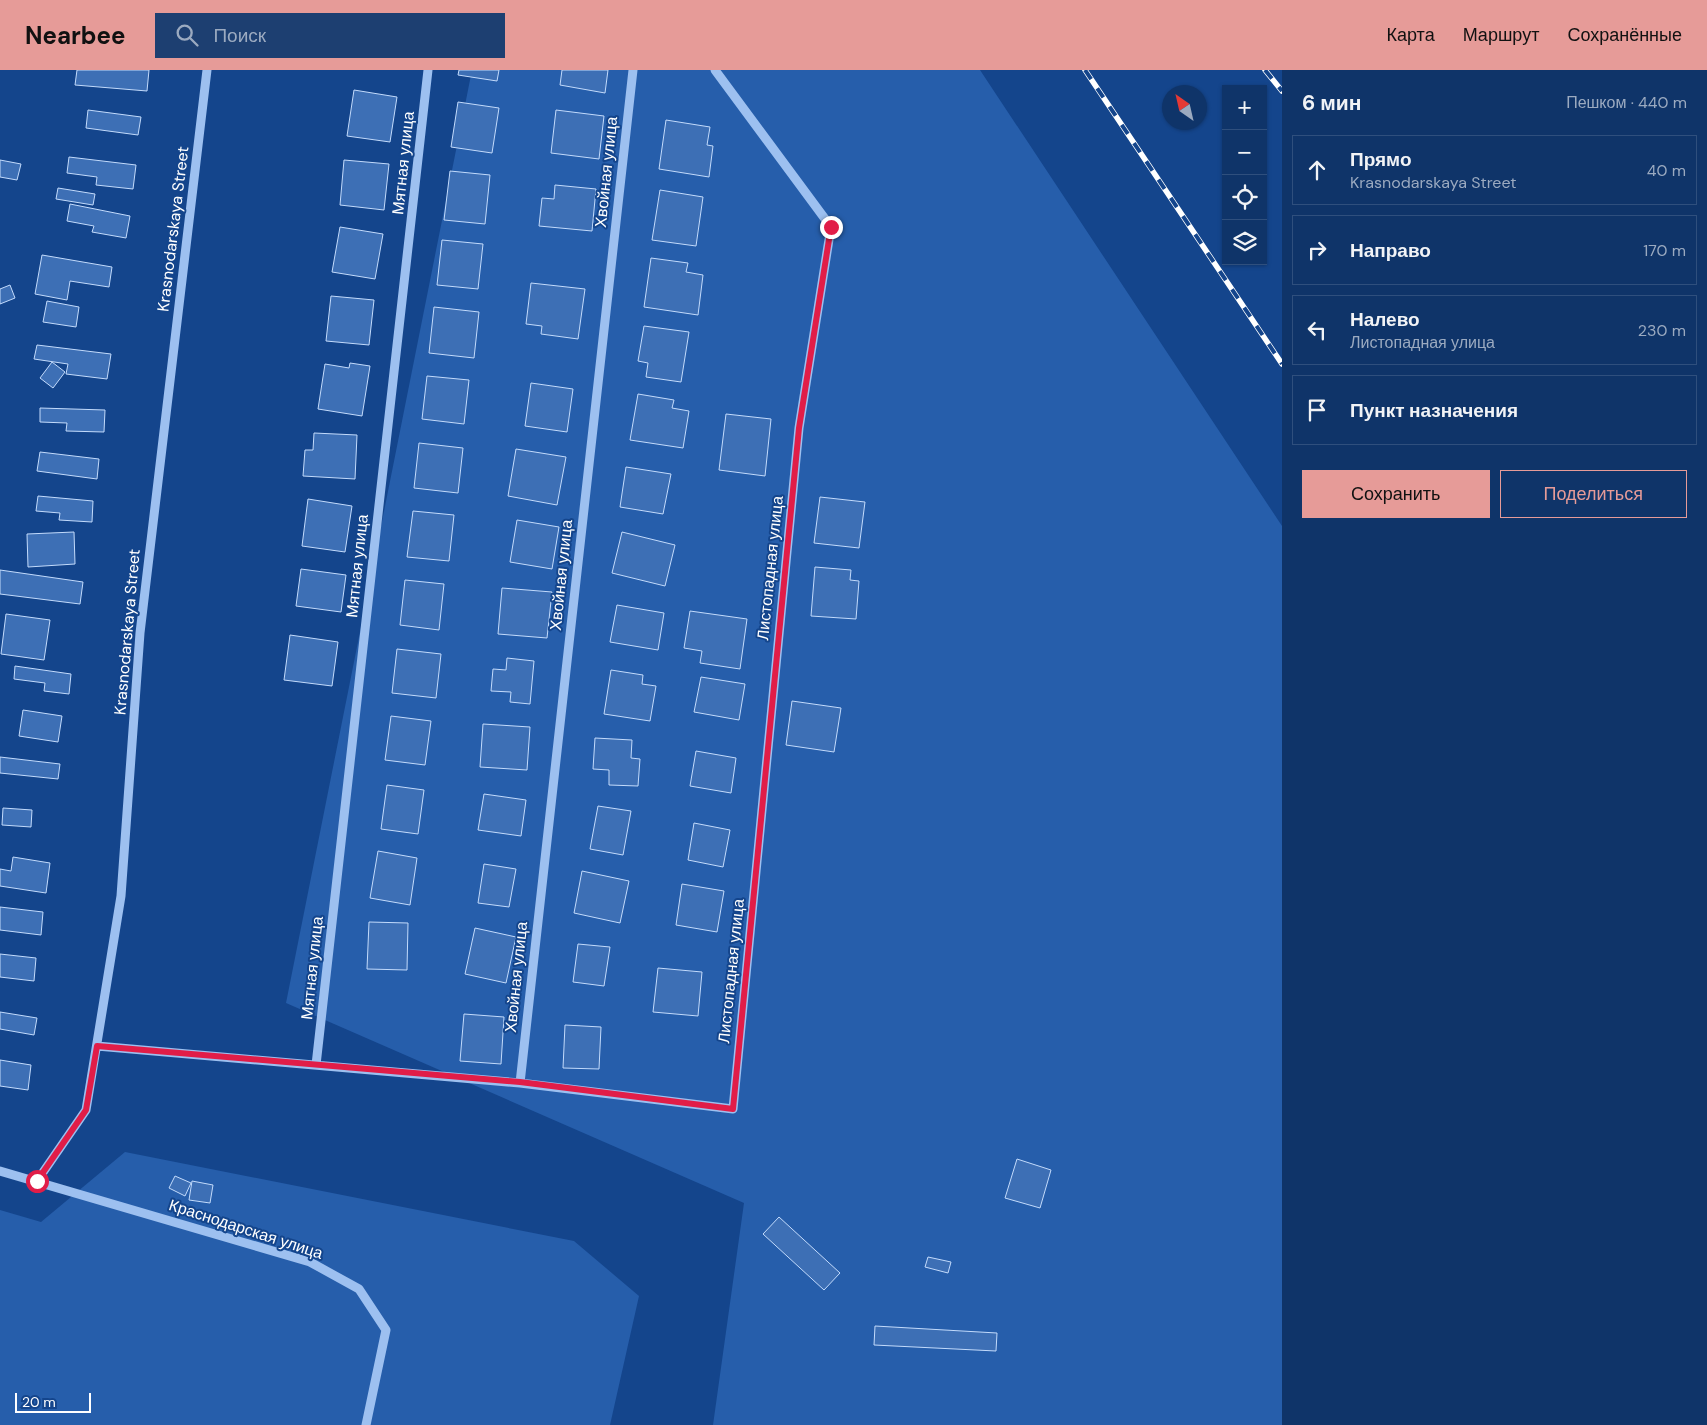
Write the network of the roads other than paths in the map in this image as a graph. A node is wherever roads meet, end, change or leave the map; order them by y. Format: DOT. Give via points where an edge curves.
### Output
graph roads {
  1 [pos="207,70"];
  2 [pos="428,70"];
  3 [pos="633,70"];
  4 [pos="715,70"];
  5 [pos="97,1046"];
  6 [pos="316,1064"];
  7 [pos="520,1082"];
  8 [pos="0,1171"];
  9 [pos="37,1181"];
  10 [pos="366,1425"];
  1 -- 5 [label="street, Krasnodarskaya Street" via="140,634 121,896"];
  2 -- 6 [label="street, Мятная улица"];
  3 -- 7 [label="street, Хвойная улица"];
  4 -- 7 [label="street, Листопадная улица" via="831,227 799,428 733,1109"];
  5 -- 6 [label="street"];
  5 -- 9 [label="street, Krasnodarskaya Street" via="86,1110"];
  6 -- 7 [label="street"];
  8 -- 9 [label="street, Краснодарская улица"];
  9 -- 10 [label="street, Краснодарская улица" via="310,1262 359,1289 386,1330"];
}
